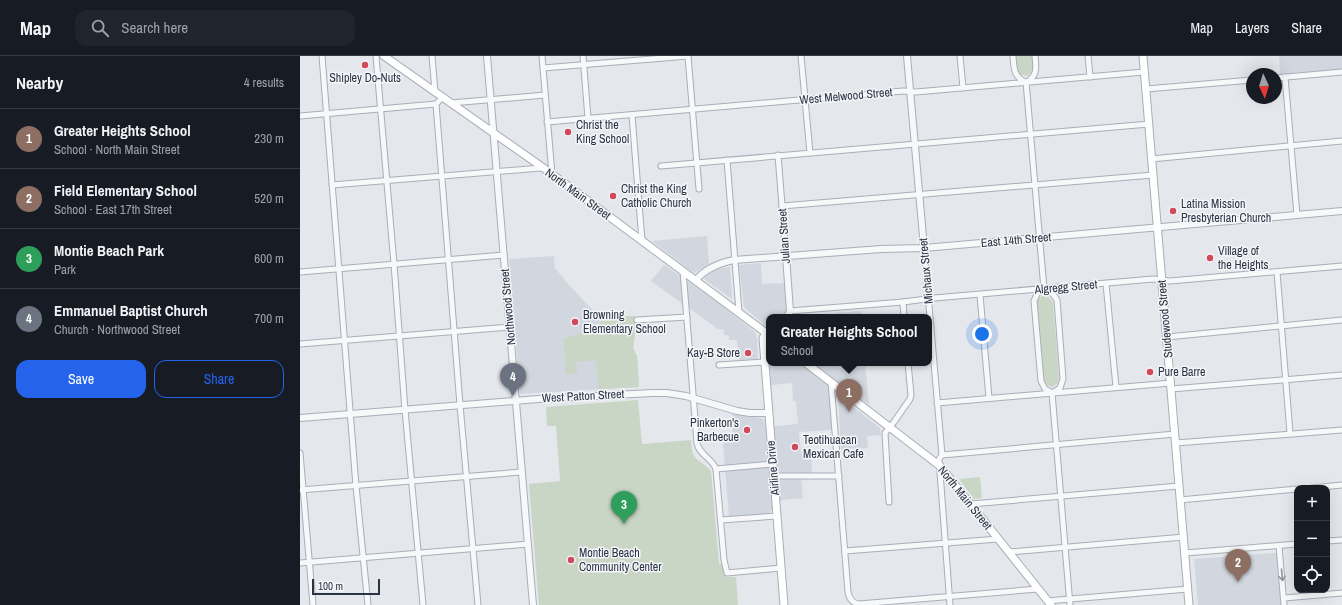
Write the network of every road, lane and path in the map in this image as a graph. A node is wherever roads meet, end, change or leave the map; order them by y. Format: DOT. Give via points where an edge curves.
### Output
graph roads {
  1 [pos="322,56"];
  2 [pos="376,56"];
  3 [pos="384,56"];
  4 [pos="432,56"];
  5 [pos="487,56"];
  6 [pos="542,56"];
  7 [pos="583,56"];
  8 [pos="688,56"];
  9 [pos="801,56"];
  10 [pos="907,56"];
  11 [pos="960,56"];
  12 [pos="1013,56"];
  13 [pos="1035,56"];
  14 [pos="1088,56"];
  15 [pos="1143,56"];
  16 [pos="584,65"];
  17 [pos="543,68"];
  18 [pos="1144,72"];
  19 [pos="1342,72"];
  20 [pos="1090,77"];
  21 [pos="1282,77"];
  22 [pos="1285,77"];
  23 [pos="1246,81"];
  24 [pos="1026,82"];
  25 [pos="963,88"];
  26 [pos="1146,89"];
  27 [pos="435,92"];
  28 [pos="910,92"];
  29 [pos="545,95"];
  30 [pos="443,97"];
  31 [pos="491,99"];
  32 [pos="805,100"];
  33 [pos="451,103"];
  34 [pos="436,104"];
  35 [pos="380,109"];
  36 [pos="692,110"];
  37 [pos="326,113"];
  38 [pos="632,115"];
  39 [pos="300,116"];
  40 [pos="588,118"];
  41 [pos="548,122"];
  42 [pos="1148,124"];
  43 [pos="494,133"];
  44 [pos="1030,134"];
  45 [pos="1342,141"];
  46 [pos="915,144"];
  47 [pos="1291,146"];
  48 [pos="810,153"];
  49 [pos="778,155"];
  50 [pos="1152,158"];
  51 [pos="727,160"];
  52 [pos="696,162"];
  53 [pos="661,166"];
  54 [pos="541,168"];
  55 [pos="498,171"];
  56 [pos="552,174"];
  57 [pos="1153,175"];
  58 [pos="442,176"];
  59 [pos="387,181"];
  60 [pos="332,185"];
  61 [pos="1035,185"];
  62 [pos="699,189"];
  63 [pos="919,196"];
  64 [pos="782,206"];
  65 [pos="1342,211"];
  66 [pos="1297,215"];
  67 [pos="1157,228"];
  68 [pos="1040,238"];
  69 [pos="642,242"];
  70 [pos="924,248"];
  71 [pos="504,255"];
  72 [pos="786,256"];
  73 [pos="449,260"];
  74 [pos="734,260"];
  75 [pos="394,264"];
  76 [pos="1342,266"];
  77 [pos="339,269"];
  78 [pos="683,271"];
  79 [pos="300,272"];
  80 [pos="1277,272"];
  81 [pos="696,280"];
  82 [pos="1162,280"];
  83 [pos="1106,284"];
  84 [pos="1044,289"];
  85 [pos="980,295"];
  86 [pos="929,300"];
  87 [pos="903,302"];
  88 [pos="739,312"];
  89 [pos="789,314"];
  90 [pos="904,314"];
  91 [pos="930,314"];
  92 [pos="687,317"];
  93 [pos="637,320"];
  94 [pos="1342,320"];
  95 [pos="1281,326"];
  96 [pos="510,327"];
  97 [pos="454,332"];
  98 [pos="766,332"];
  99 [pos="932,334"];
  100 [pos="399,336"];
  101 [pos="766,336"];
  102 [pos="1167,337"];
  103 [pos="344,341"];
  104 [pos="300,344"];
  105 [pos="764,362"];
  106 [pos="719,365"];
  107 [pos="810,366"];
  108 [pos="908,366"];
  109 [pos="1342,375"];
  110 [pos="1286,380"];
  111 [pos="830,382"];
  112 [pos="1171,386"];
  113 [pos="1116,387"];
  114 [pos="1052,393"];
  115 [pos="694,398"];
  116 [pos="989,398"];
  117 [pos="516,400"];
  118 [pos="938,403"];
  119 [pos="460,405"];
  120 [pos="405,410"];
  121 [pos="768,413"];
  122 [pos="350,414"];
  123 [pos="300,418"];
  124 [pos="890,427"];
  125 [pos="1342,430"];
  126 [pos="1290,433"];
  127 [pos="1175,434"];
  128 [pos="1176,443"];
  129 [pos="1057,444"];
  130 [pos="300,453"];
  131 [pos="942,455"];
  132 [pos="772,464"];
  133 [pos="940,466"];
  134 [pos="716,469"];
  135 [pos="521,472"];
  136 [pos="466,476"];
  137 [pos="773,476"];
  138 [pos="839,476"];
  139 [pos="412,481"];
  140 [pos="1342,485"];
  141 [pos="356,486"];
  142 [pos="1179,486"];
  143 [pos="1330,486"];
  144 [pos="1294,489"];
  145 [pos="301,490"];
  146 [pos="1061,496"];
  147 [pos="1180,500"];
  148 [pos="889,502"];
  149 [pos="971,504"];
  150 [pos="776,516"];
  151 [pos="721,520"];
  152 [pos="1184,537"];
  153 [pos="998,539"];
  154 [pos="1342,540"];
  155 [pos="1330,541"];
  156 [pos="945,543"];
  157 [pos="528,544"];
  158 [pos="1294,544"];
  159 [pos="1279,546"];
  160 [pos="1065,548"];
  161 [pos="474,549"];
  162 [pos="845,551"];
  163 [pos="1009,552"];
  164 [pos="418,553"];
  165 [pos="1185,553"];
  166 [pos="364,558"];
  167 [pos="309,562"];
  168 [pos="300,563"];
  169 [pos="781,568"];
  170 [pos="1038,589"];
  171 [pos="1188,589"];
  172 [pos="1342,593"];
  173 [pos="950,596"];
  174 [pos="1284,598"];
  175 [pos="1070,599"];
  176 [pos="1049,603"];
  177 [pos="313,605"];
  178 [pos="368,605"];
  179 [pos="423,605"];
  180 [pos="478,605"];
  181 [pos="532,605"];
  182 [pos="784,605"];
  183 [pos="950,605"];
  184 [pos="1070,605"];
  185 [pos="1189,605"];
  186 [pos="1284,605"];
  1 -- 37 [label="street"];
  2 -- 35 [label="street"];
  3 -- 27 [label="main road, North Main Street"];
  4 -- 27 [label="street"];
  5 -- 31 [label="street, Northwood Street"];
  6 -- 17 [label="street"];
  7 -- 16 [label="street"];
  8 -- 16 [label="street"];
  8 -- 36 [label="street"];
  9 -- 32 [label="street"];
  10 -- 28 [label="street, Michaux Street"];
  11 -- 25 [label="street"];
  12 -- 24 [label="street" via="1016,74"];
  13 -- 24 [label="street" via="1035,74"];
  14 -- 20 [label="street"];
  15 -- 18 [label="main road, Studewood Street"];
  16 -- 17 [label="street"];
  16 -- 40 [label="street"];
  17 -- 29 [label="street"];
  18 -- 20 [label="street, West Melwood Street"];
  18 -- 26 [label="main road, Studewood Street"];
  19 -- 22 [label="street"];
  20 -- 24 [label="street, West Melwood Street"];
  21 -- 22 [label="street"];
  22 -- 47 [label="street"];
  23 -- 26 [label="street"];
  24 -- 25 [label="street, West Melwood Street"];
  24 -- 44 [label="street"];
  25 -- 28 [label="street, West Melwood Street"];
  26 -- 42 [label="main road, Studewood Street"];
  27 -- 30 [label="main road, North Main Street"];
  28 -- 32 [label="street, West Melwood Street"];
  28 -- 46 [label="street, Michaux Street"];
  29 -- 31 [label="street"];
  29 -- 41 [label="street"];
  30 -- 33 [label="main road, North Main Street"];
  30 -- 34 [label="street"];
  31 -- 33 [label="street"];
  31 -- 43 [label="street, Northwood Street"];
  32 -- 36 [label="street, West Melwood Street"];
  32 -- 48 [label="street"];
  33 -- 43 [label="main road, North Main Street"];
  34 -- 35 [label="street"];
  34 -- 58 [label="street"];
  35 -- 37 [label="street"];
  35 -- 59 [label="street"];
  36 -- 38 [label="street, West Melwood Street"];
  36 -- 52 [label="street"];
  37 -- 39 [label="street"];
  37 -- 60 [label="street"];
  38 -- 40 [label="street, West Melwood Street"];
  38 -- 69 [label="street"];
  40 -- 41 [label="street, West Melwood Street"];
  41 -- 56 [label="street"];
  42 -- 44 [label="street"];
  42 -- 50 [label="main road, Studewood Street"];
  43 -- 54 [label="main road, North Main Street"];
  43 -- 55 [label="street, Northwood Street"];
  44 -- 46 [label="street"];
  44 -- 61 [label="street"];
  45 -- 47 [label="street"];
  46 -- 48 [label="street"];
  46 -- 63 [label="street, Michaux Street"];
  47 -- 50 [label="street"];
  47 -- 66 [label="street"];
  48 -- 49 [label="street"];
  49 -- 51 [label="street"];
  49 -- 64 [label="street, Julian Street"];
  50 -- 57 [label="main road, Studewood Street"];
  51 -- 52 [label="street"];
  51 -- 74 [label="street"];
  52 -- 53 [label="street"];
  52 -- 62 [label="street"];
  54 -- 55 [label="street"];
  54 -- 56 [label="main road, North Main Street"];
  55 -- 58 [label="street"];
  55 -- 71 [label="street, Northwood Street"];
  56 -- 69 [label="main road, North Main Street"];
  57 -- 61 [label="street"];
  57 -- 67 [label="main road, Studewood Street"];
  58 -- 59 [label="street"];
  58 -- 73 [label="street"];
  59 -- 60 [label="street"];
  59 -- 75 [label="street"];
  60 -- 77 [label="street"];
  61 -- 63 [label="street"];
  61 -- 68 [label="street"];
  63 -- 64 [label="street"];
  63 -- 70 [label="street, Michaux Street"];
  64 -- 72 [label="street, Julian Street"];
  65 -- 66 [label="street, East 14th Street"];
  66 -- 67 [label="street, East 14th Street"];
  67 -- 68 [label="street, East 14th Street"];
  67 -- 82 [label="main road, Studewood Street"];
  68 -- 70 [label="street, East 14th Street"];
  68 -- 84 [label="street"];
  69 -- 78 [label="main road, North Main Street"];
  70 -- 72 [label="street, East 14th Street"];
  70 -- 86 [label="street, Michaux Street"];
  71 -- 73 [label="street"];
  71 -- 96 [label="street, Northwood Street"];
  72 -- 74 [label="street, East 14th Street"];
  72 -- 89 [label="street, Julian Street"];
  73 -- 75 [label="street"];
  73 -- 97 [label="street"];
  74 -- 81 [label="street, East 14th Street" via="706,270"];
  74 -- 88 [label="street"];
  75 -- 77 [label="street"];
  75 -- 100 [label="street"];
  76 -- 80 [label="street, Algregg Street"];
  77 -- 79 [label="street"];
  77 -- 103 [label="street"];
  78 -- 81 [label="main road, North Main Street"];
  78 -- 92 [label="street"];
  80 -- 82 [label="street, Algregg Street"];
  80 -- 95 [label="street"];
  81 -- 88 [label="main road, North Main Street"];
  82 -- 83 [label="street, Algregg Street"];
  82 -- 102 [label="main road, Studewood Street"];
  83 -- 84 [label="street, Algregg Street"];
  83 -- 113 [label="street"];
  84 -- 85 [label="street, Algregg Street"];
  84 -- 114 [label="street" via="1038,292 1034,301 1041,381 1045,389"];
  84 -- 114 [label="street" via="1057,300 1063,379 1060,388"];
  85 -- 86 [label="street, Algregg Street"];
  85 -- 116 [label="street"];
  86 -- 87 [label="street, Algregg Street"];
  86 -- 91 [label="street, Michaux Street"];
  87 -- 89 [label="street, Algregg Street"];
  87 -- 90 [label="street"];
  88 -- 98 [label="main road, North Main Street"];
  92 -- 93 [label="street"];
  92 -- 115 [label="street"];
  94 -- 95 [label="street"];
  95 -- 102 [label="street"];
  95 -- 110 [label="street"];
  96 -- 97 [label="street"];
  96 -- 117 [label="street, Northwood Street"];
  97 -- 100 [label="street"];
  97 -- 119 [label="street"];
  99 -- 118 [label="street, Michaux Street"];
  100 -- 103 [label="street"];
  100 -- 120 [label="street"];
  101 -- 105 [label="main road, Airline Drive" via="763,338"];
  102 -- 112 [label="main road, Studewood Street"];
  103 -- 104 [label="street"];
  103 -- 122 [label="street"];
  105 -- 106 [label="street"];
  105 -- 121 [label="main road, Airline Drive"];
  107 -- 111 [label="main road, North Main Street"];
  108 -- 124 [label="street" via="910,399"];
  109 -- 110 [label="street"];
  110 -- 112 [label="street"];
  110 -- 126 [label="street"];
  111 -- 124 [label="main road, North Main Street"];
  111 -- 138 [label="street"];
  112 -- 113 [label="street"];
  112 -- 127 [label="main road, Studewood Street"];
  113 -- 114 [label="street"];
  114 -- 116 [label="street"];
  114 -- 129 [label="street"];
  115 -- 117 [label="street, West Patton Street" via="673,393 652,393"];
  115 -- 121 [label="street, West Patton Street" via="737,412"];
  115 -- 134 [label="street" via="698,447"];
  116 -- 118 [label="street"];
  117 -- 119 [label="street, West Patton Street"];
  117 -- 135 [label="street, Northwood Street"];
  118 -- 131 [label="street, Michaux Street"];
  119 -- 120 [label="street, West Patton Street"];
  119 -- 136 [label="street"];
  120 -- 122 [label="street, West Patton Street"];
  120 -- 139 [label="street"];
  121 -- 132 [label="main road, Airline Drive"];
  122 -- 123 [label="street, West Patton Street"];
  122 -- 141 [label="street"];
  124 -- 133 [label="main road, North Main Street"];
  124 -- 148 [label="street" via="885,433"];
  125 -- 126 [label="street"];
  126 -- 128 [label="street"];
  127 -- 128 [label="main road, Studewood Street"];
  127 -- 129 [label="street"];
  128 -- 142 [label="main road, Studewood Street"];
  129 -- 131 [label="street"];
  129 -- 146 [label="street"];
  130 -- 145 [label="street"];
  131 -- 133 [label="street, Michaux Street" via="939,458"];
  132 -- 134 [label="street"];
  132 -- 137 [label="main road, Airline Drive"];
  133 -- 149 [label="main road, North Main Street"];
  133 -- 156 [label="street, Michaux Street"];
  134 -- 151 [label="street"];
  135 -- 136 [label="street"];
  135 -- 157 [label="street, Northwood Street"];
  136 -- 139 [label="street"];
  136 -- 161 [label="street"];
  137 -- 138 [label="street"];
  137 -- 150 [label="main road, Airline Drive"];
  138 -- 162 [label="street"];
  139 -- 141 [label="street"];
  139 -- 164 [label="street"];
  140 -- 143 [label="street"];
  141 -- 145 [label="street"];
  141 -- 166 [label="street"];
  142 -- 146 [label="street"];
  142 -- 147 [label="main road, Studewood Street"];
  144 -- 147 [label="street"];
  145 -- 167 [label="street"];
  146 -- 149 [label="street"];
  146 -- 160 [label="street"];
  147 -- 152 [label="main road, Studewood Street"];
  149 -- 153 [label="main road, North Main Street"];
  150 -- 151 [label="street"];
  150 -- 169 [label="main road, Airline Drive"];
  151 -- 169 [label="street" via="727,573"];
  152 -- 160 [label="street"];
  152 -- 165 [label="main road, Studewood Street"];
  153 -- 156 [label="street"];
  153 -- 163 [label="main road, North Main Street"];
  154 -- 155 [label="street"];
  156 -- 162 [label="street"];
  156 -- 173 [label="street, Michaux Street"];
  157 -- 161 [label="street"];
  157 -- 181 [label="street, Northwood Street"];
  158 -- 159 [label="street"];
  159 -- 165 [label="street"];
  159 -- 174 [label="street, one-way"];
  160 -- 163 [label="street"];
  160 -- 175 [label="street"];
  161 -- 164 [label="street"];
  161 -- 180 [label="street"];
  162 -- 173 [label="street" via="850,599 857,604"];
  163 -- 170 [label="main road, North Main Street"];
  164 -- 166 [label="street"];
  164 -- 179 [label="street"];
  165 -- 171 [label="main road, Studewood Street"];
  166 -- 167 [label="street"];
  166 -- 178 [label="street"];
  167 -- 168 [label="street"];
  167 -- 177 [label="street"];
  169 -- 182 [label="main road, Airline Drive"];
  170 -- 173 [label="street"];
  170 -- 176 [label="main road, North Main Street"];
  171 -- 175 [label="street"];
  171 -- 185 [label="main road, Studewood Street"];
  172 -- 174 [label="street"];
  173 -- 183 [label="street, Michaux Street"];
  174 -- 186 [label="street"];
  175 -- 176 [label="street"];
  175 -- 184 [label="street"];
}
